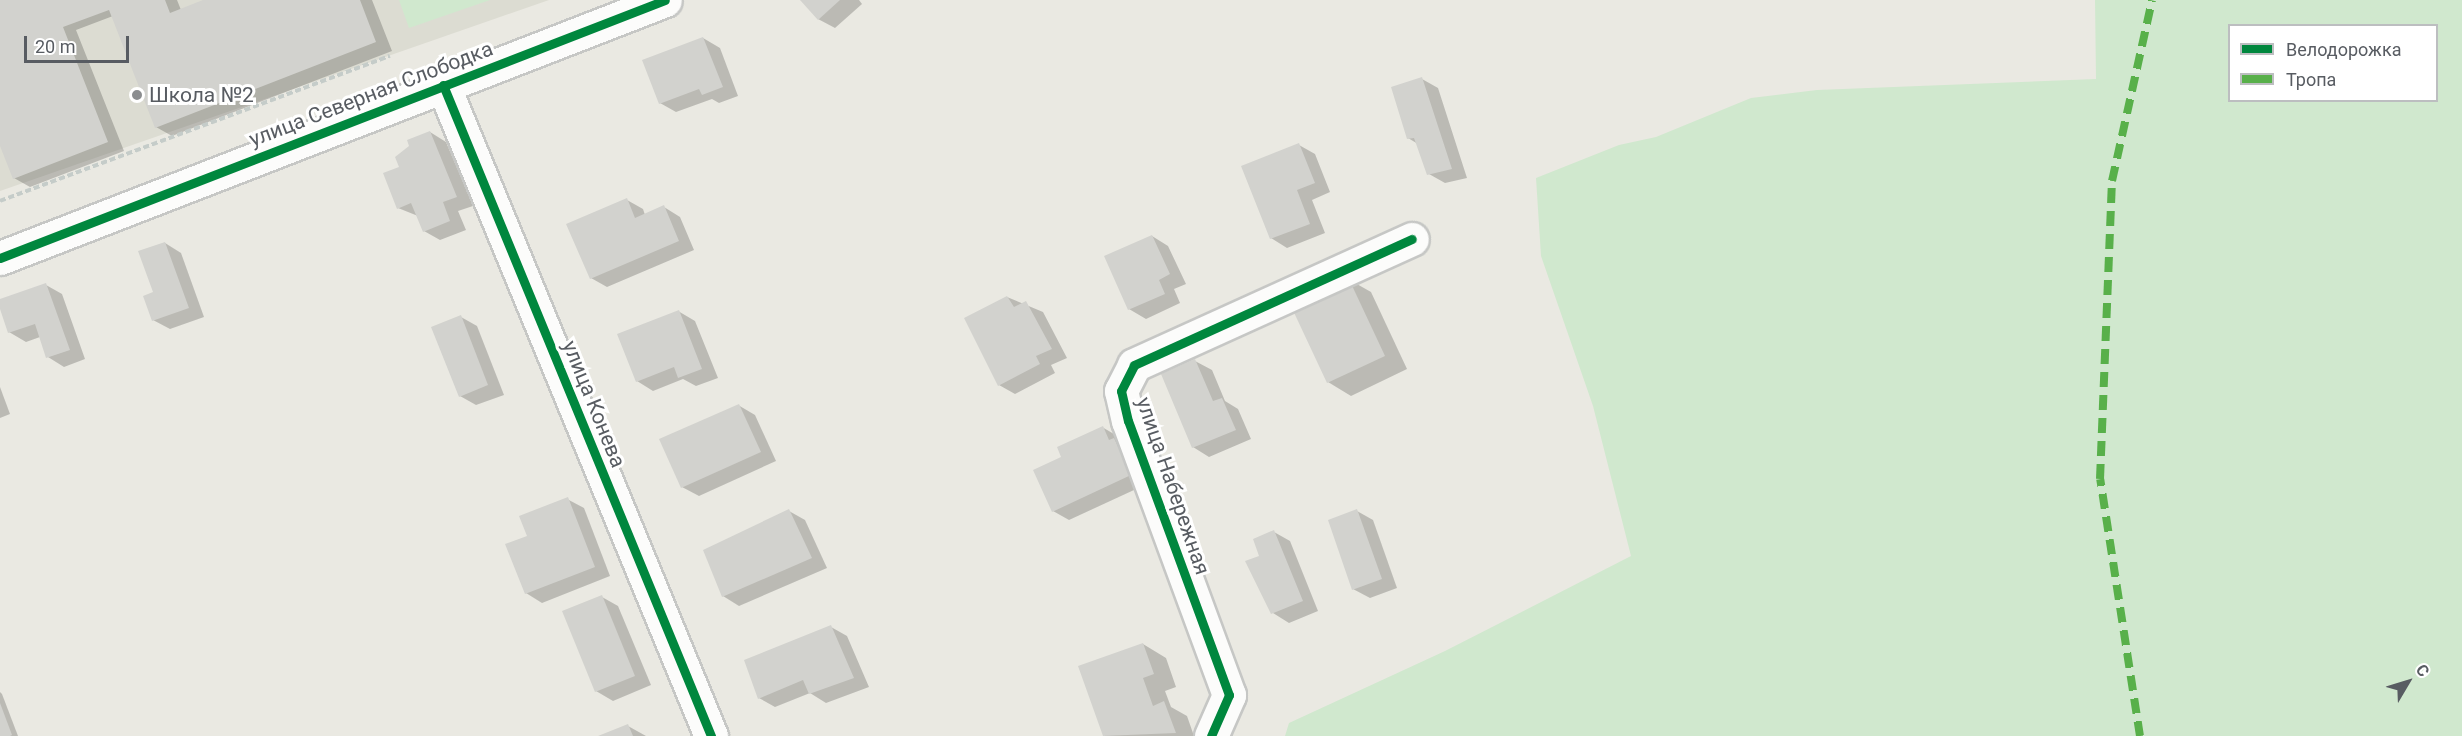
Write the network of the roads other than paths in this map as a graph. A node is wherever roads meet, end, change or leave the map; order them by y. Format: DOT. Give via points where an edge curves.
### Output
graph roads {
  1 [pos="665,0"];
  2 [pos="443,85"];
  3 [pos="1412,239"];
  4 [pos="0,258"];
  5 [pos="711,736"];
  6 [pos="1210,736"];
  1 -- 2 [label="street, улица Северная Слободка"];
  2 -- 4 [label="street, улица Северная Слободка"];
  2 -- 5 [label="street, улица Конева"];
  3 -- 6 [label="street, улица Набережная" via="1134,365 1121,391 1128,421 1229,695"];
}
